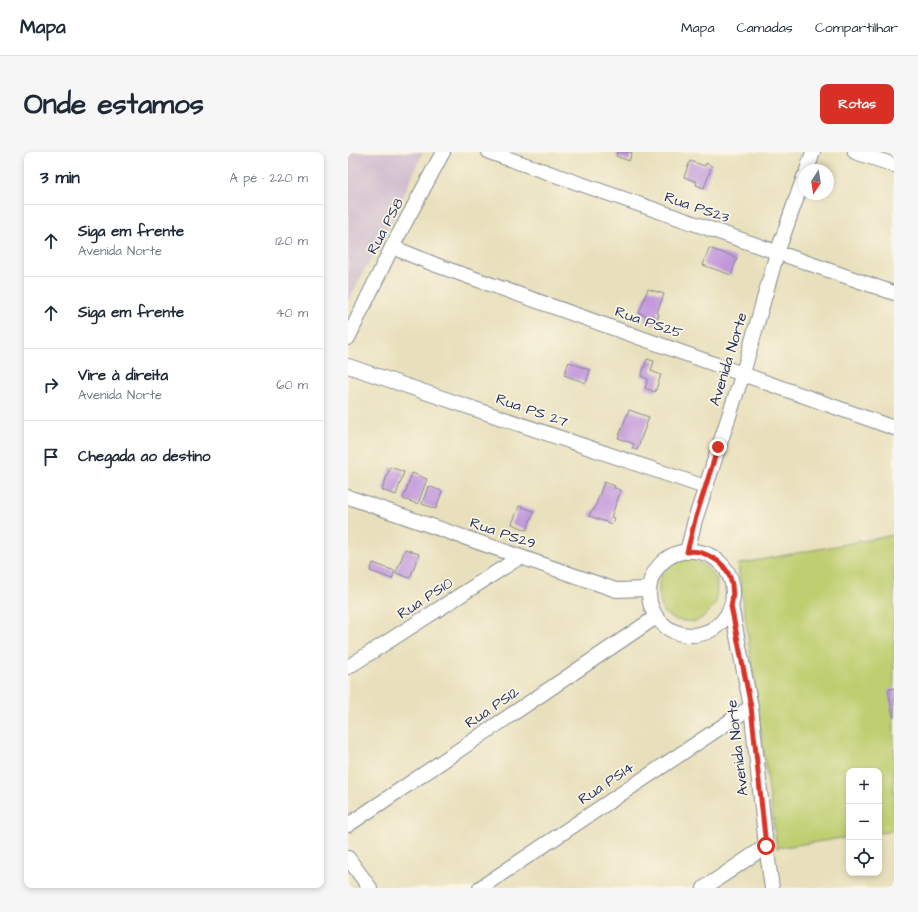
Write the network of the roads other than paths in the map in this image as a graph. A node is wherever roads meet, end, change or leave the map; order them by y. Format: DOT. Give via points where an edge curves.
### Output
graph roads {
  1 [pos="443,152"];
  2 [pos="489,152"];
  3 [pos="813,152"];
  4 [pos="855,152"];
  5 [pos="809,164"];
  6 [pos="894,165"];
  7 [pos="798,194"];
  8 [pos="392,247"];
  9 [pos="777,253"];
  10 [pos="894,293"];
  11 [pos="348,338"];
  12 [pos="348,366"];
  13 [pos="743,373"];
  14 [pos="894,428"];
  15 [pos="705,487"];
  16 [pos="348,497"];
  17 [pos="687,552"];
  18 [pos="520,557"];
  19 [pos="648,589"];
  20 [pos="731,606"];
  21 [pos="656,617"];
  22 [pos="348,667"];
  23 [pos="751,707"];
  24 [pos="348,825"];
  25 [pos="766,846"];
  26 [pos="348,858"];
  27 [pos="370,888"];
  28 [pos="480,888"];
  29 [pos="704,888"];
  30 [pos="772,888"];
  1 -- 8 [label="street, Rua PS8"];
  2 -- 9 [label="street, Rua PS23"];
  3 -- 5 [label="street"];
  4 -- 6 [label="street"];
  7 -- 9 [label="street, Avenida Norte"];
  8 -- 11 [label="street, Rua PS8"];
  8 -- 13 [label="street, Rua PS25" via="436,265"];
  9 -- 10 [label="street, Rua PS23"];
  9 -- 13 [label="street, Avenida Norte"];
  12 -- 15 [label="street, Rua PS 27"];
  13 -- 14 [label="street, Rua PS25"];
  13 -- 15 [label="street, Avenida Norte"];
  15 -- 17 [label="street, Avenida Norte"];
  16 -- 18 [label="street, Rua PS29"];
  17 -- 19 [label="street" via="667,558 651,577"];
  17 -- 20 [label="street" via="705,553 717,560 726,570 732,582 734,595"];
  18 -- 19 [label="street, Rua PS29" via="616,590"];
  18 -- 22 [label="street, Rua PS10"];
  19 -- 21 [label="street" via="649,601"];
  20 -- 21 [label="street" via="724,620 714,630 700,635 686,636 673,632"];
  20 -- 23 [label="street, Avenida Norte"];
  21 -- 24 [label="street, Rua PS12"];
  23 -- 25 [label="street, Avenida Norte"];
  23 -- 28 [label="street, Rua PS14"];
  25 -- 29 [label="street"];
  25 -- 30 [label="street, Avenida Norte"];
  26 -- 27 [label="street"];
}
